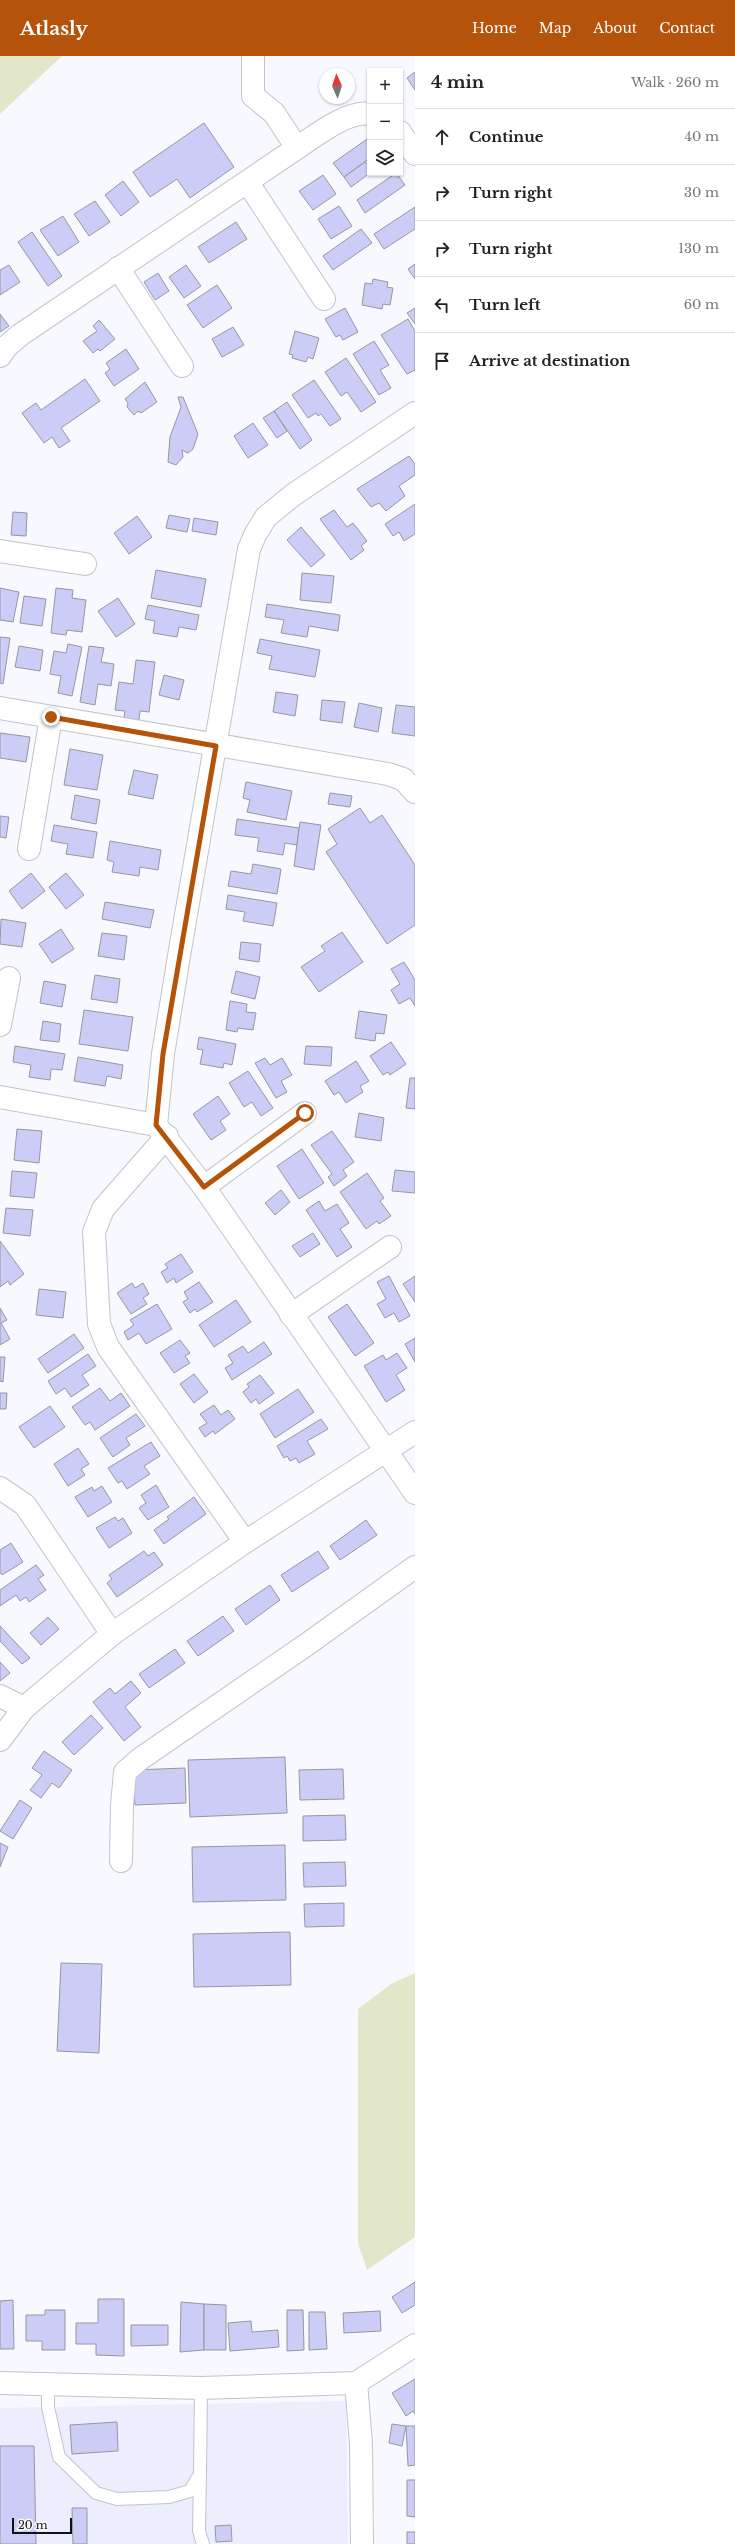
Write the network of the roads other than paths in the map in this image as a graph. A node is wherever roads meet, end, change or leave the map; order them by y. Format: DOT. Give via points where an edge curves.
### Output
graph roads {
  1 [pos="253,56"];
  2 [pos="367,114"];
  3 [pos="403,136"];
  4 [pos="297,148"];
  5 [pos="415,154"];
  6 [pos="248,183"];
  7 [pos="118,268"];
  8 [pos="324,299"];
  9 [pos="0,356"];
  10 [pos="182,366"];
  11 [pos="411,423"];
  12 [pos="0,551"];
  13 [pos="85,564"];
  14 [pos="0,708"];
  15 [pos="51,717"];
  16 [pos="216,746"];
  17 [pos="414,789"];
  18 [pos="29,849"];
  19 [pos="9,978"];
  20 [pos="0,1025"];
  21 [pos="0,1097"];
  22 [pos="305,1113"];
  23 [pos="161,1131"];
  24 [pos="204,1187"];
  25 [pos="390,1247"];
  26 [pos="291,1315"];
  27 [pos="415,1432"];
  28 [pos="386,1451"];
  29 [pos="0,1488"];
  30 [pos="415,1493"];
  31 [pos="245,1542"];
  32 [pos="415,1567"];
  33 [pos="112,1634"];
  34 [pos="0,1696"];
  35 [pos="24,1708"];
  36 [pos="0,1740"];
  37 [pos="122,1861"];
  38 [pos="415,2345"];
  39 [pos="0,2383"];
  40 [pos="356,2383"];
  41 [pos="48,2384"];
  42 [pos="201,2388"];
  43 [pos="200,2474"];
  44 [pos="203,2544"];
  45 [pos="362,2544"];
  1 -- 4 [label="street" via="253,96 274,113"];
  2 -- 4 [label="street" via="340,121"];
  3 -- 5 [label="street"];
  4 -- 6 [label="street"];
  6 -- 7 [label="street"];
  6 -- 8 [label="street"];
  7 -- 9 [label="street" via="20,335"];
  7 -- 10 [label="street"];
  11 -- 16 [label="street" via="293,495 266,518 255,535 242,585"];
  12 -- 13 [label="street"];
  14 -- 15 [label="street"];
  15 -- 16 [label="street"];
  15 -- 18 [label="street"];
  16 -- 17 [label="street" via="388,774 402,779"];
  16 -- 23 [label="street" via="163,1054"];
  19 -- 20 [label="street"];
  21 -- 23 [label="street"];
  22 -- 24 [label="street"];
  23 -- 24 [label="street"];
  23 -- 31 [label="street" via="103,1209 94,1232 99,1324 108,1347"];
  24 -- 26 [label="street"];
  25 -- 26 [label="street"];
  26 -- 28 [label="street"];
  27 -- 28 [label="street"];
  28 -- 30 [label="street"];
  28 -- 31 [label="street"];
  29 -- 33 [label="street" via="25,1504"];
  31 -- 33 [label="street"];
  32 -- 37 [label="street" via="125,1772"];
  33 -- 35 [label="street"];
  34 -- 35 [label="street"];
  35 -- 36 [label="street"];
  38 -- 40 [label="street"];
  39 -- 41 [label="street"];
  40 -- 42 [label="street"];
  40 -- 45 [label="street" via="361,2444"];
  41 -- 42 [label="street"];
  41 -- 43 [label="lane" via="48,2407 59,2457 96,2493 118,2498 169,2498 190,2491"];
  42 -- 43 [label="lane"];
  43 -- 44 [label="lane" via="199,2531"];
}
